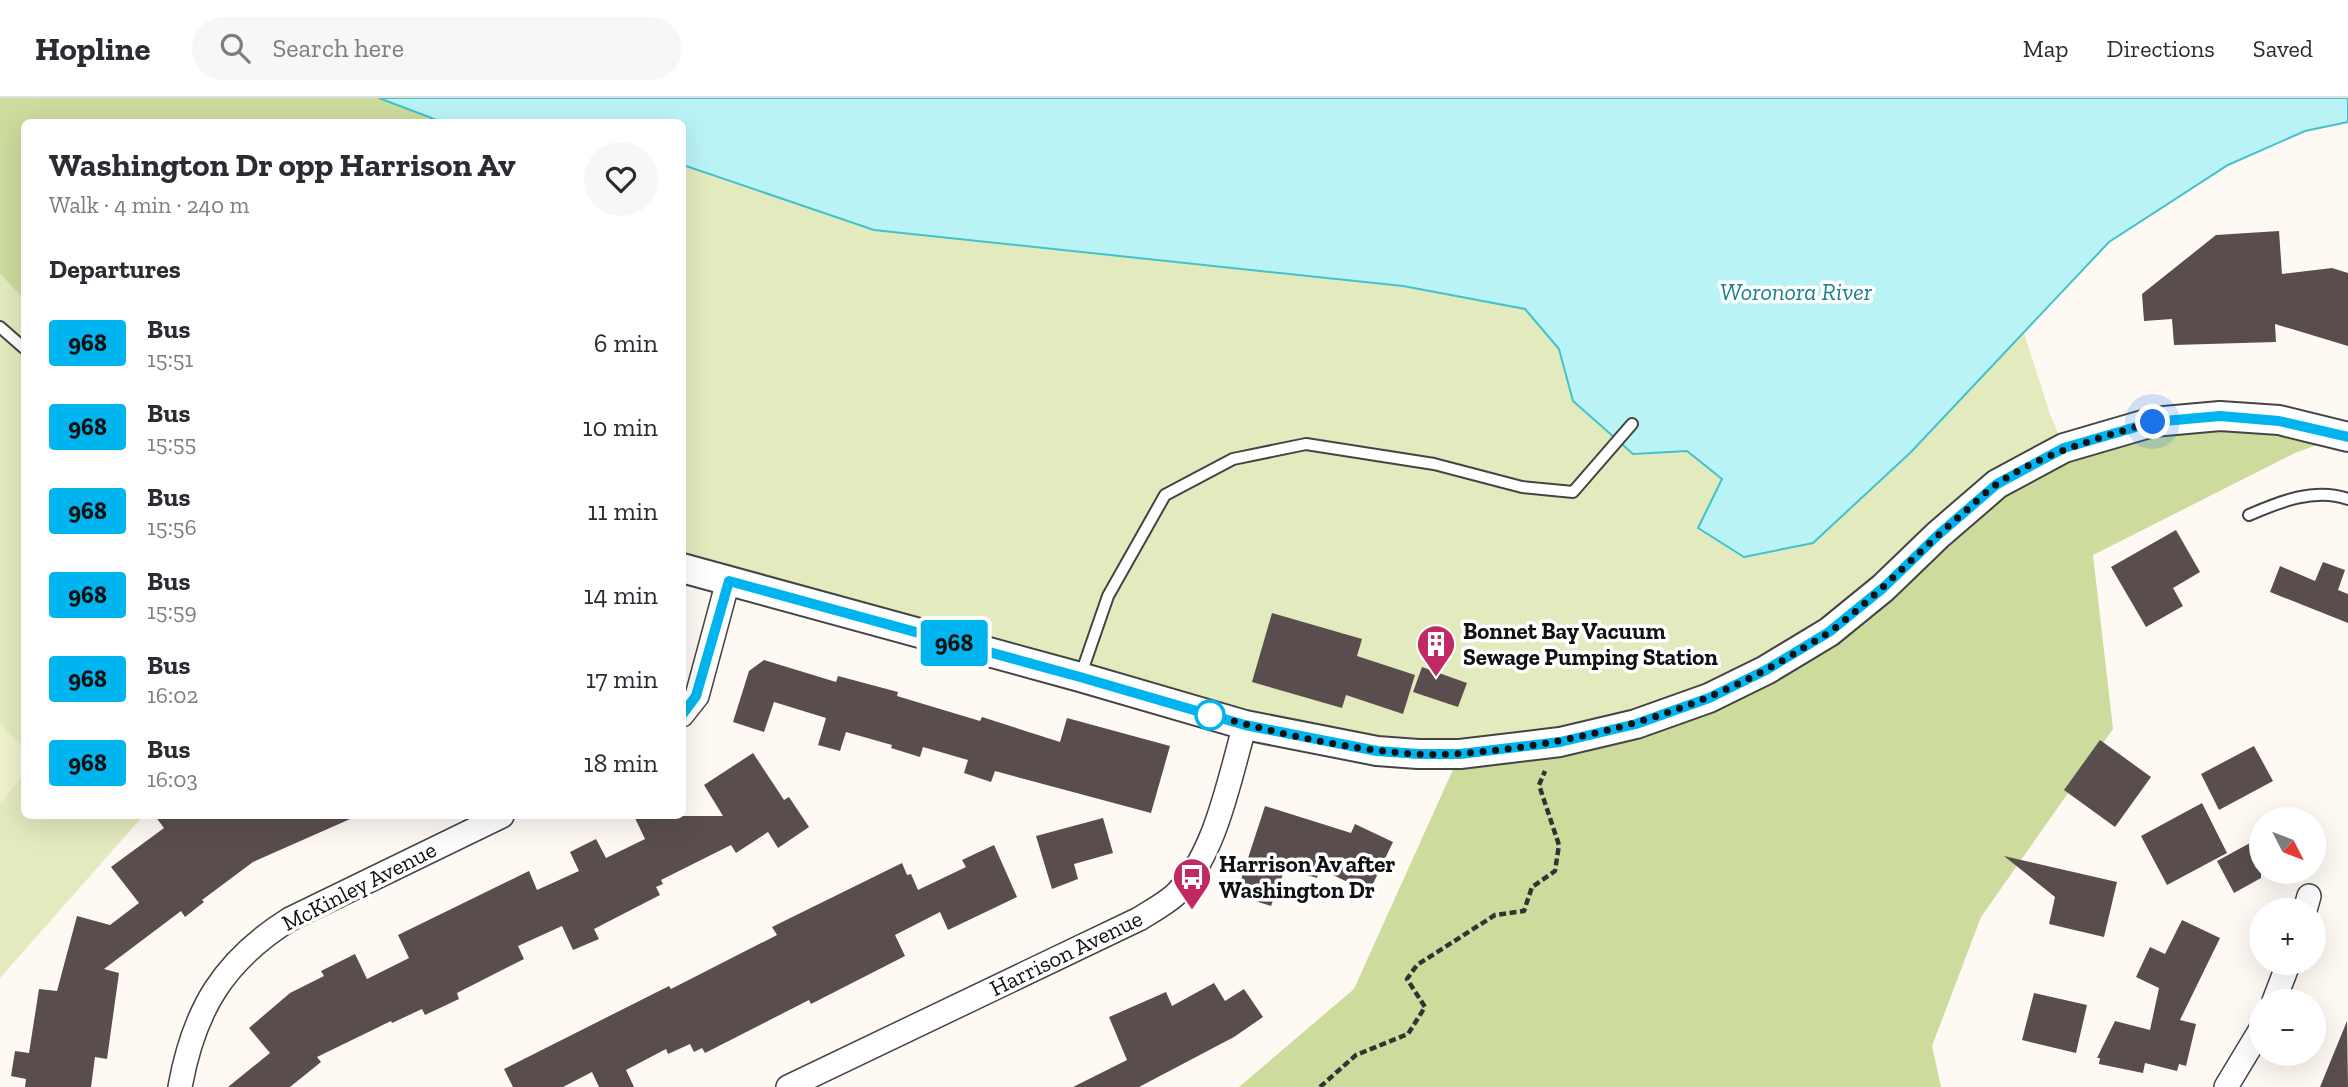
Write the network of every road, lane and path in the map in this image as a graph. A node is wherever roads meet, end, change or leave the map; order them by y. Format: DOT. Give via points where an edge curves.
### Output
graph roads {
  1 [pos="0,327"];
  2 [pos="21,345"];
  3 [pos="1632,424"];
  4 [pos="2348,437"];
  5 [pos="2348,499"];
  6 [pos="2249,515"];
  7 [pos="686,569"];
  8 [pos="729,581"];
  9 [pos="1080,677"];
  10 [pos="686,710"];
  11 [pos="1245,725"];
  12 [pos="1560,742"];
  13 [pos="496,819"];
  14 [pos="2249,1049"];
  15 [pos="180,1087"];
  16 [pos="788,1087"];
  17 [pos="1320,1087"];
  18 [pos="2226,1087"];
  1 -- 2 [label="lane"];
  3 -- 9 [label="lane" via="1573,492 1522,487 1434,464 1306,444 1233,459 1165,495 1108,596"];
  4 -- 12 [label="street" via="2279,421 2220,416 2153,422 2064,448 1997,484 1829,632 1766,670 1709,698 1636,724"];
  5 -- 6 [label="lane" via="2339,495 2293,497"];
  7 -- 8 [label="street"];
  8 -- 9 [label="street"];
  8 -- 10 [label="street" via="696,696"];
  9 -- 11 [label="street"];
  11 -- 12 [label="street" via="1419,754"];
  11 -- 16 [label="street, Harrison Avenue" via="1212,836 1197,867 1174,896 1139,919"];
  12 -- 17 [label="path" via="1539,785 1559,845 1555,871 1532,887 1524,911 1495,915 1417,965 1407,979 1425,1007 1408,1034 1356,1055"];
  13 -- 15 [label="street, McKinley Avenue" via="290,919 245,952 207,1001 194,1028"];
  14 -- 18 [label="street"];
}
